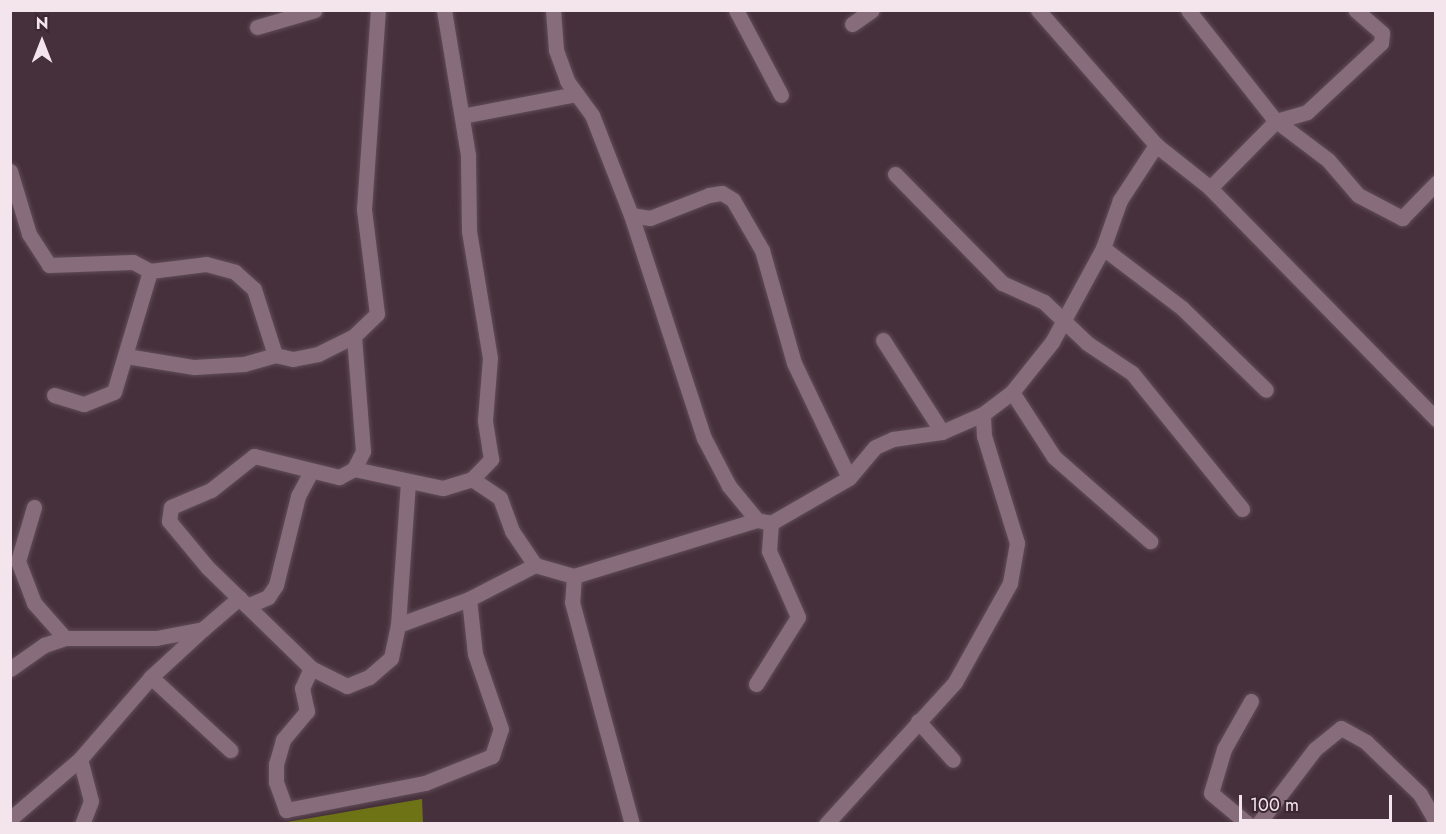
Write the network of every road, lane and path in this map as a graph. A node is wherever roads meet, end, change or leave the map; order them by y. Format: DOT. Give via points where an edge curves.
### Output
graph roads {
  1 [pos="315,10"];
  2 [pos="378,10"];
  3 [pos="444,10"];
  4 [pos="554,10"];
  5 [pos="736,10"];
  6 [pos="872,10"];
  7 [pos="1038,10"];
  8 [pos="1188,10"];
  9 [pos="1356,10"];
  10 [pos="852,24"];
  11 [pos="257,27"];
  12 [pos="576,94"];
  13 [pos="781,95"];
  14 [pos="462,116"];
  15 [pos="1277,121"];
  16 [pos="1156,145"];
  17 [pos="10,171"];
  18 [pos="895,174"];
  19 [pos="1436,183"];
  20 [pos="1210,188"];
  21 [pos="631,215"];
  22 [pos="1103,248"];
  23 [pos="150,271"];
  24 [pos="1064,318"];
  25 [pos="354,336"];
  26 [pos="883,340"];
  27 [pos="275,355"];
  28 [pos="126,356"];
  29 [pos="1266,390"];
  30 [pos="1012,392"];
  31 [pos="54,395"];
  32 [pos="983,414"];
  33 [pos="1436,419"];
  34 [pos="942,432"];
  35 [pos="354,469"];
  36 [pos="311,472"];
  37 [pos="472,478"];
  38 [pos="849,478"];
  39 [pos="408,483"];
  40 [pos="34,507"];
  41 [pos="1242,509"];
  42 [pos="764,521"];
  43 [pos="1150,541"];
  44 [pos="535,566"];
  45 [pos="574,576"];
  46 [pos="469,599"];
  47 [pos="243,602"];
  48 [pos="398,625"];
  49 [pos="203,629"];
  50 [pos="65,638"];
  51 [pos="311,668"];
  52 [pos="10,669"];
  53 [pos="151,677"];
  54 [pos="756,684"];
  55 [pos="1251,701"];
  56 [pos="918,721"];
  57 [pos="230,750"];
  58 [pos="80,759"];
  59 [pos="953,760"];
  60 [pos="1428,795"];
  61 [pos="13,817"];
  62 [pos="1435,823"];
  63 [pos="82,824"];
  64 [pos="632,824"];
  65 [pos="826,824"];
  66 [pos="1248,824"];
  67 [pos="1258,824"];
  1 -- 11 [label="street"];
  2 -- 25 [label="street" via="364,209 377,314"];
  3 -- 14 [label="street"];
  4 -- 12 [label="street" via="556,50"];
  5 -- 13 [label="street"];
  6 -- 10 [label="street"];
  7 -- 16 [label="street"];
  8 -- 15 [label="street"];
  9 -- 15 [label="street" via="1382,33 1381,43 1307,112"];
  12 -- 14 [label="street"];
  12 -- 21 [label="street" via="592,115"];
  14 -- 37 [label="street" via="468,155 469,231 490,358 484,420 491,459"];
  15 -- 19 [label="street" via="1328,160 1358,195 1402,218"];
  15 -- 20 [label="street"];
  16 -- 20 [label="street"];
  16 -- 22 [label="street" via="1120,200"];
  17 -- 23 [label="street" via="28,234 49,265 133,262"];
  18 -- 24 [label="street" via="1002,283 1019,287"];
  20 -- 33 [label="street"];
  21 -- 38 [label="street" via="650,218 722,193 733,200 762,250 794,363"];
  21 -- 42 [label="street" via="704,438 729,486"];
  22 -- 24 [label="street"];
  22 -- 29 [label="street" via="1190,315"];
  23 -- 27 [label="street" via="206,264 235,272 254,289"];
  23 -- 28 [label="street"];
  24 -- 30 [label="street"];
  24 -- 41 [label="street" via="1155,395 1208,472"];
  25 -- 27 [label="street" via="318,354 293,359"];
  25 -- 35 [label="street" via="363,451"];
  26 -- 34 [label="street"];
  27 -- 28 [label="street" via="244,364 194,367"];
  28 -- 31 [label="street" via="114,392 105,400 84,404"];
  30 -- 32 [label="street"];
  30 -- 43 [label="street" via="1054,457"];
  32 -- 34 [label="street"];
  32 -- 56 [label="street" via="984,436 1018,557 960,673"];
  34 -- 38 [label="street" via="893,439 875,447"];
  35 -- 36 [label="street" via="339,477"];
  35 -- 39 [label="street"];
  36 -- 47 [label="street" via="298,496 276,585 268,597"];
  36 -- 47 [label="street" via="273,457 254,456 211,490 171,507 169,521 181,540"];
  37 -- 39 [label="street" via="443,488"];
  37 -- 44 [label="street" via="500,498 512,531"];
  38 -- 42 [label="street"];
  39 -- 48 [label="street"];
  40 -- 50 [label="street" via="18,561 34,603"];
  42 -- 45 [label="street"];
  42 -- 54 [label="street" via="769,551 798,616"];
  44 -- 45 [label="street"];
  44 -- 46 [label="street"];
  45 -- 64 [label="street" via="572,602"];
  46 -- 48 [label="street"];
  46 -- 51 [label="street" via="475,654 501,729 492,756 425,783 286,810 276,783 276,764 283,740 307,711 302,688"];
  47 -- 49 [label="street"];
  47 -- 51 [label="street"];
  48 -- 51 [label="street" via="391,658 369,677 347,686"];
  49 -- 50 [label="street" via="156,638"];
  49 -- 53 [label="street"];
  50 -- 52 [label="street" via="44,645"];
  53 -- 57 [label="street"];
  53 -- 58 [label="street"];
  55 -- 66 [label="street" via="1224,749 1211,793"];
  56 -- 59 [label="street"];
  56 -- 65 [label="street"];
  58 -- 61 [label="street"];
  58 -- 63 [label="street" via="91,801"];
  60 -- 62 [label="street"];
  60 -- 67 [label="street" via="1366,742 1341,728 1315,749"];
}
